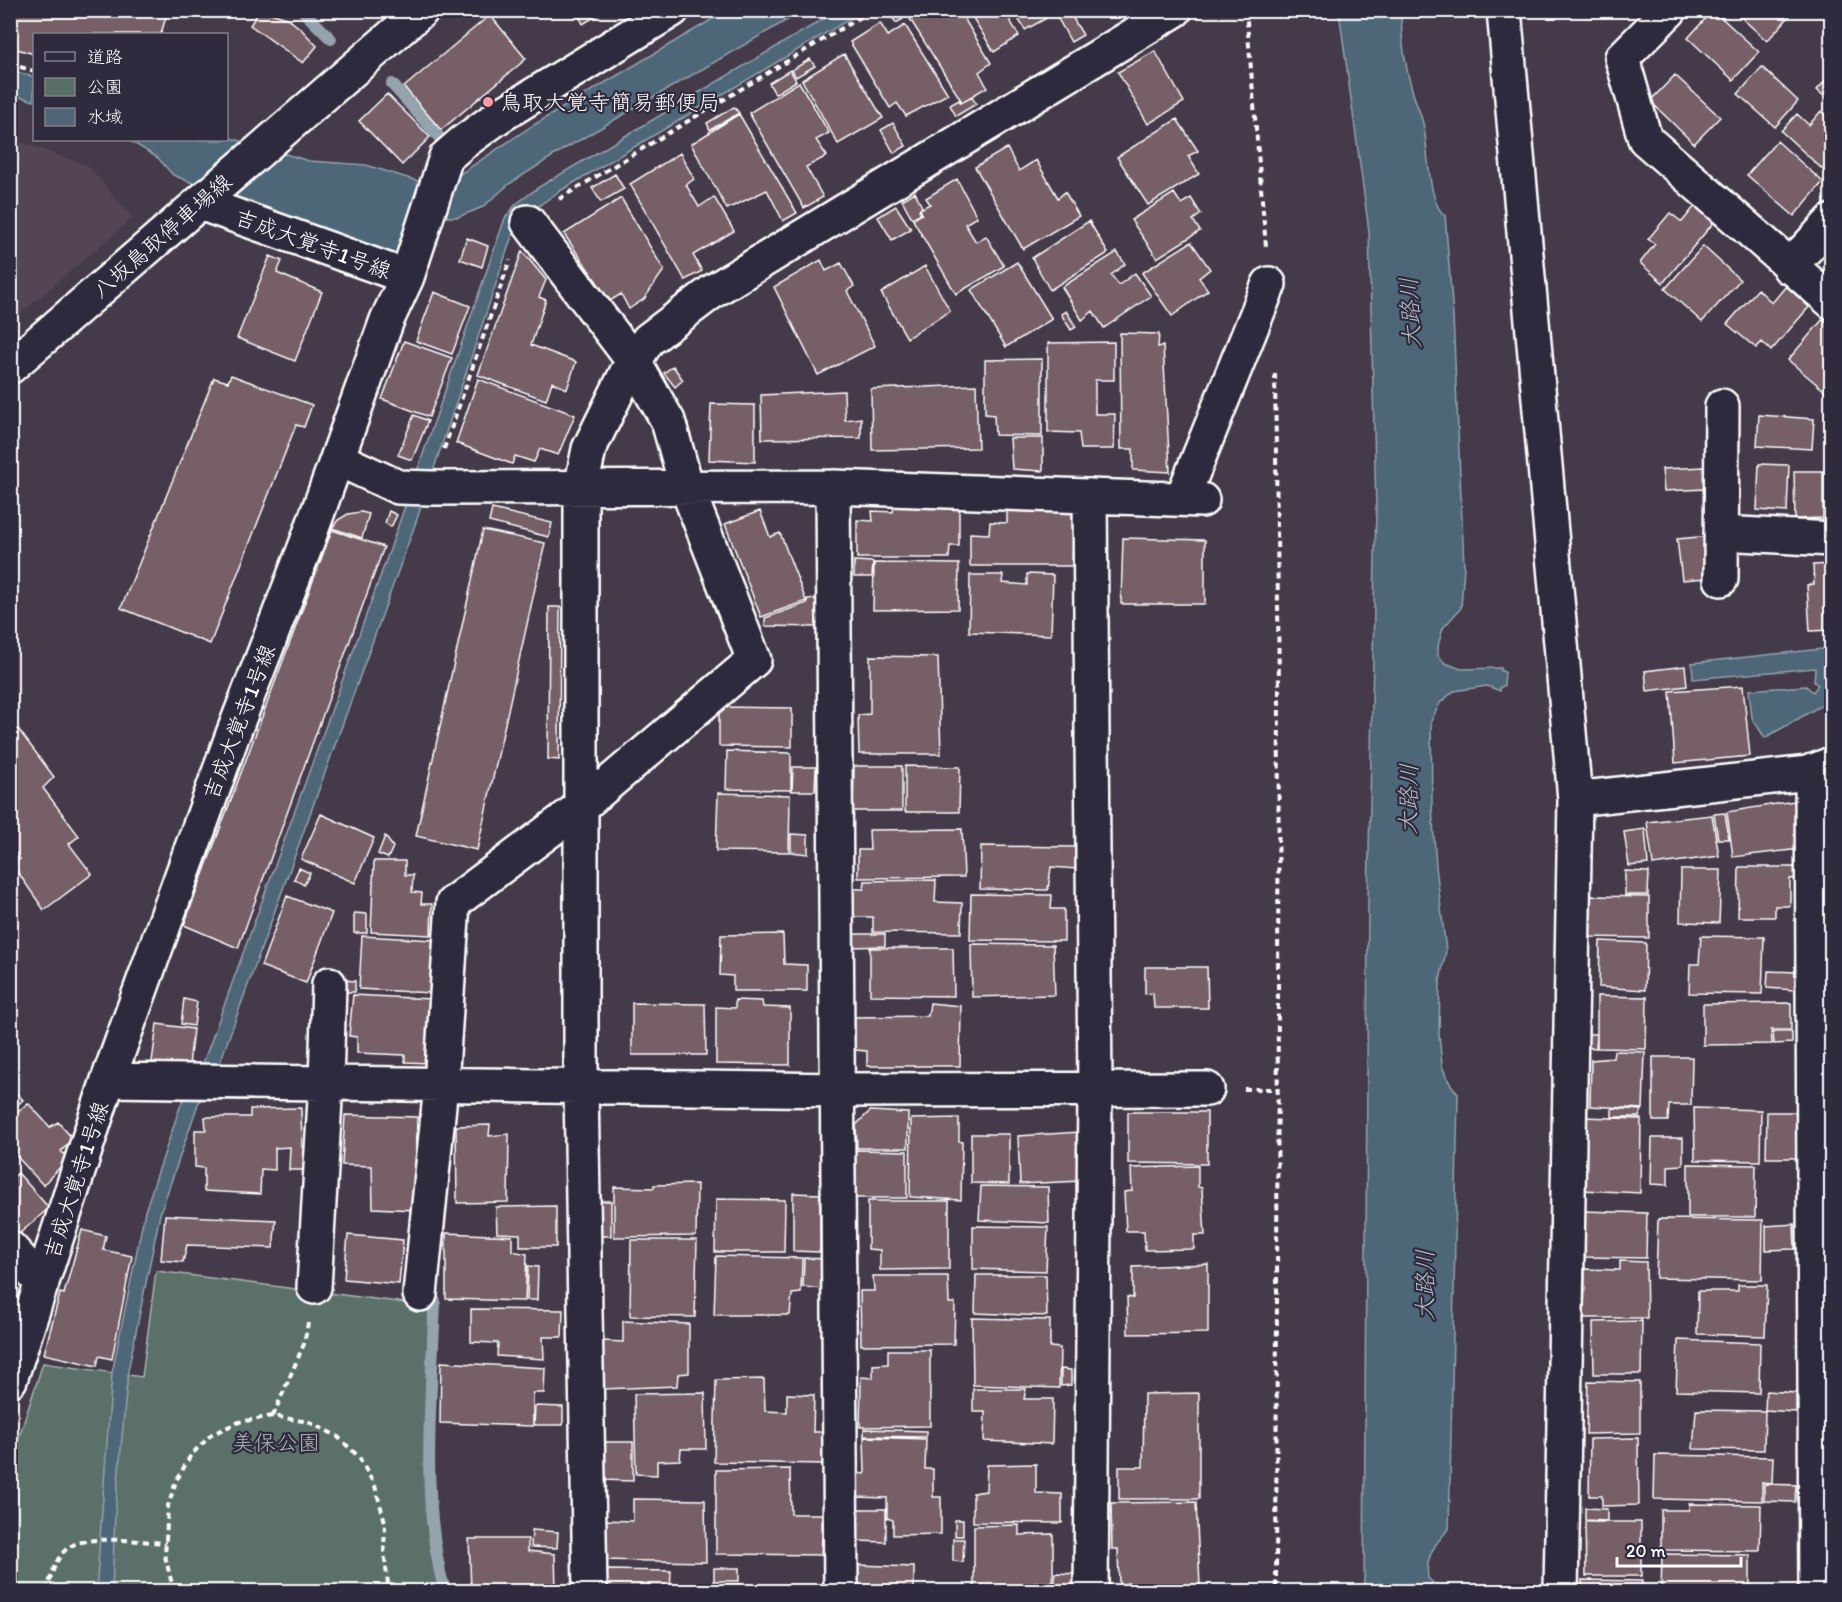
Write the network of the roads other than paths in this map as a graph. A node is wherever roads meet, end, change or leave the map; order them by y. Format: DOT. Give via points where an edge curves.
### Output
graph roads {
  1 [pos="422,10"];
  2 [pos="672,10"];
  3 [pos="1175,10"];
  4 [pos="1504,10"];
  5 [pos="1670,10"];
  6 [pos="207,196"];
  7 [pos="1832,221"];
  8 [pos="528,222"];
  9 [pos="1789,267"];
  10 [pos="407,277"];
  11 [pos="1269,284"];
  12 [pos="1832,302"];
  13 [pos="634,362"];
  14 [pos="10,367"];
  15 [pos="1722,406"];
  16 [pos="338,459"];
  17 [pos="833,487"];
  18 [pos="580,488"];
  19 [pos="687,488"];
  20 [pos="1090,496"];
  21 [pos="1721,533"];
  22 [pos="1832,539"];
  23 [pos="1721,579"];
  24 [pos="1822,768"];
  25 [pos="1575,799"];
  26 [pos="582,806"];
  27 [pos="1822,974"];
  28 [pos="329,984"];
  29 [pos="108,1080"];
  30 [pos="326,1083"];
  31 [pos="441,1085"];
  32 [pos="581,1086"];
  33 [pos="1095,1089"];
  34 [pos="1207,1089"];
  35 [pos="838,1090"];
  36 [pos="10,1248"];
  37 [pos="42,1283"];
  38 [pos="314,1287"];
  39 [pos="420,1294"];
  40 [pos="10,1380"];
  41 [pos="1824,1499"];
  42 [pos="590,1592"];
  43 [pos="840,1592"];
  44 [pos="1091,1592"];
  45 [pos="1561,1592"];
  46 [pos="1816,1592"];
  1 -- 6 [label="street, 八坂鳥取停車場線"];
  2 -- 10 [label="street" via="498,117 446,157"];
  3 -- 13 [label="street" via="713,291 648,340"];
  4 -- 25 [label="street"];
  5 -- 9 [label="street" via="1622,58 1645,139"];
  6 -- 10 [label="street, 吉成大覚寺1号線"];
  6 -- 14 [label="street, 八坂鳥取停車場線"];
  7 -- 9 [label="street"];
  8 -- 13 [label="street"];
  9 -- 12 [label="street"];
  10 -- 16 [label="street, 吉成大覚寺1号線" via="387,320"];
  11 -- 20 [label="street" via="1192,500"];
  13 -- 18 [label="street" via="589,449"];
  13 -- 19 [label="street" via="668,421"];
  15 -- 21 [label="street"];
  16 -- 18 [label="street" via="398,486"];
  16 -- 29 [label="street, 吉成大覚寺1号線"];
  17 -- 19 [label="street"];
  17 -- 20 [label="street"];
  17 -- 35 [label="street"];
  18 -- 19 [label="street"];
  18 -- 26 [label="street"];
  19 -- 26 [label="street" via="754,660"];
  20 -- 33 [label="street"];
  21 -- 22 [label="street"];
  21 -- 23 [label="street"];
  24 -- 25 [label="street"];
  24 -- 27 [label="street"];
  25 -- 45 [label="street"];
  26 -- 31 [label="street" via="453,903"];
  26 -- 32 [label="street"];
  27 -- 41 [label="street"];
  28 -- 30 [label="street"];
  29 -- 30 [label="street"];
  29 -- 37 [label="street, 吉成大覚寺1号線"];
  30 -- 31 [label="street"];
  30 -- 38 [label="street"];
  31 -- 32 [label="street"];
  31 -- 39 [label="street"];
  32 -- 35 [label="street"];
  32 -- 42 [label="street"];
  33 -- 34 [label="street"];
  33 -- 35 [label="street"];
  33 -- 44 [label="street"];
  35 -- 43 [label="street"];
  36 -- 37 [label="street"];
  37 -- 40 [label="street, 吉成大覚寺1号線"];
  41 -- 46 [label="street"];
}
